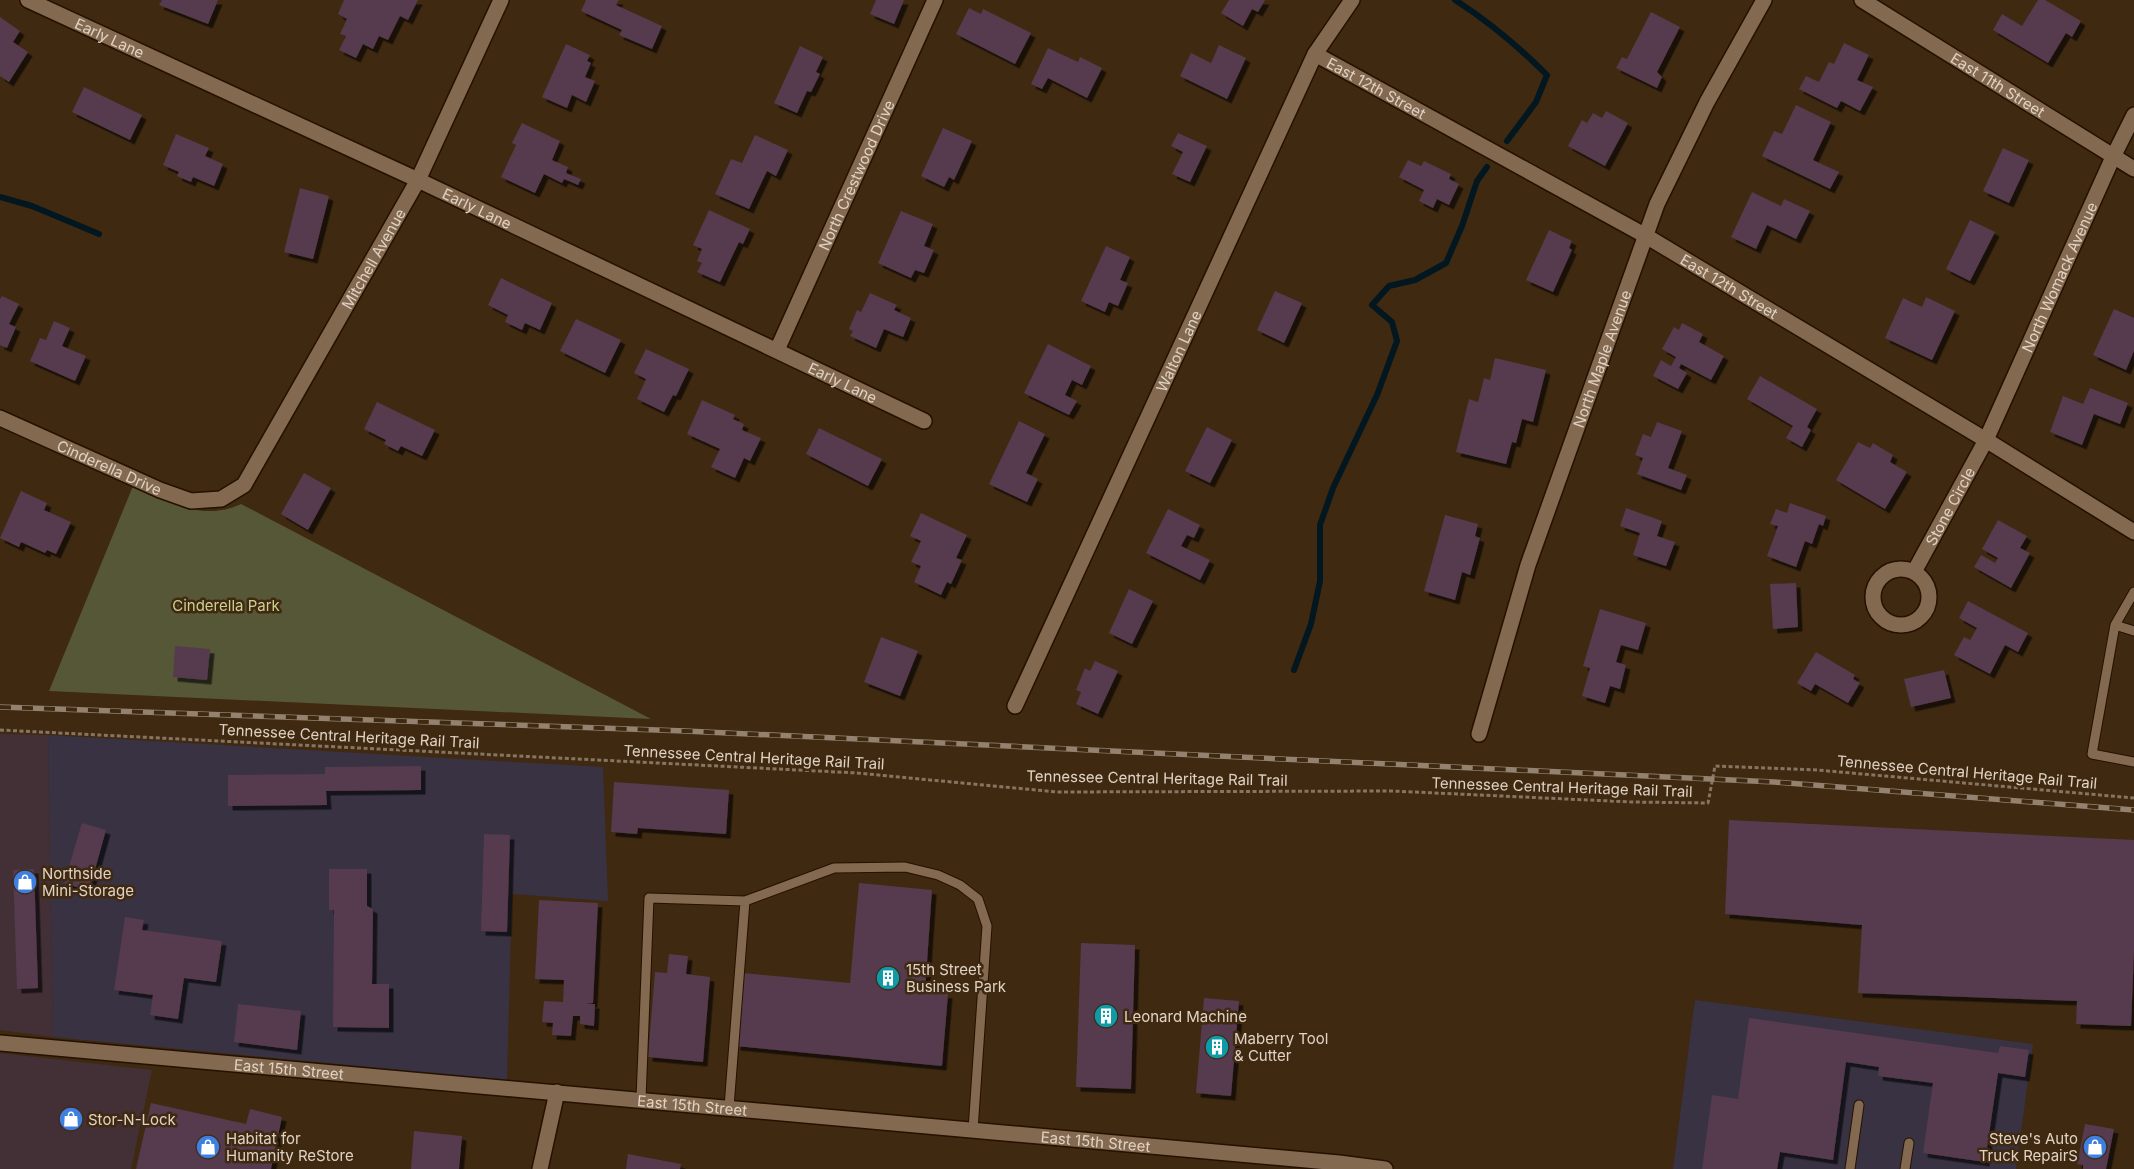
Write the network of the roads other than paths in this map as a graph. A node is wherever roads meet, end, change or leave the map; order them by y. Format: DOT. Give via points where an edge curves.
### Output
graph roads {
  1 [pos="28,0"];
  2 [pos="501,0"];
  3 [pos="935,0"];
  4 [pos="1352,0"];
  5 [pos="1764,0"];
  6 [pos="1862,0"];
  7 [pos="1315,54"];
  8 [pos="2134,115"];
  9 [pos="2113,157"];
  10 [pos="2134,169"];
  11 [pos="418,180"];
  12 [pos="1646,236"];
  13 [pos="777,350"];
  14 [pos="0,418"];
  15 [pos="924,421"];
  16 [pos="1986,440"];
  17 [pos="221,499"];
  18 [pos="2134,532"];
  19 [pos="1914,572"];
  20 [pos="2134,592"];
  21 [pos="2115,625"];
  22 [pos="2134,632"];
  23 [pos="1015,706"];
  24 [pos="1479,734"];
  25 [pos="2134,762"];
  26 [pos="745,901"];
  27 [pos="0,1043"];
  28 [pos="557,1092"];
  29 [pos="641,1099"];
  30 [pos="1859,1105"];
  31 [pos="729,1107"];
  32 [pos="974,1130"];
  33 [pos="1909,1144"];
  34 [pos="1337,1166"];
  35 [pos="540,1169"];
  36 [pos="1385,1169"];
  37 [pos="1850,1169"];
  38 [pos="1905,1169"];
  1 -- 11 [label="street, Early Lane"];
  2 -- 11 [label="street, Mitchell Avenue"];
  3 -- 13 [label="street, North Crestwood Drive"];
  4 -- 7 [label="street, Walton Lane"];
  5 -- 12 [label="street, North Maple Avenue" via="1703,111 1657,204"];
  6 -- 9 [label="street, East 11th Street"];
  7 -- 12 [label="street, East 12th Street"];
  7 -- 23 [label="street, Walton Lane"];
  8 -- 9 [label="street, North Womack Avenue"];
  9 -- 10 [label="street, East 11th Street"];
  9 -- 16 [label="street, North Womack Avenue"];
  11 -- 13 [label="street, Early Lane"];
  11 -- 17 [label="street, Mitchell Avenue" via="256,467 244,485"];
  12 -- 16 [label="street, East 12th Street"];
  12 -- 24 [label="street, North Maple Avenue" via="1528,565"];
  13 -- 15 [label="street, Early Lane"];
  14 -- 17 [label="street, Cinderella Drive" via="160,490 191,501"];
  16 -- 18 [label="street, East 12th Street"];
  16 -- 19 [label="street, Stone Circle"];
  20 -- 21 [label="lane"];
  21 -- 22 [label="lane"];
  21 -- 25 [label="lane" via="2092,754"];
  26 -- 29 [label="lane" via="648,898"];
  26 -- 31 [label="lane"];
  26 -- 32 [label="lane" via="834,868 896,867 938,875 960,885 978,899 987,926"];
  27 -- 28 [label="street, East 15th Street"];
  28 -- 29 [label="street, East 15th Street"];
  28 -- 35 [label="street"];
  29 -- 31 [label="street, East 15th Street"];
  30 -- 37 [label="lane"];
  31 -- 32 [label="street, East 15th Street"];
  32 -- 34 [label="street, East 15th Street"];
  33 -- 38 [label="lane"];
  34 -- 36 [label="street, East 15th Street"];
}
